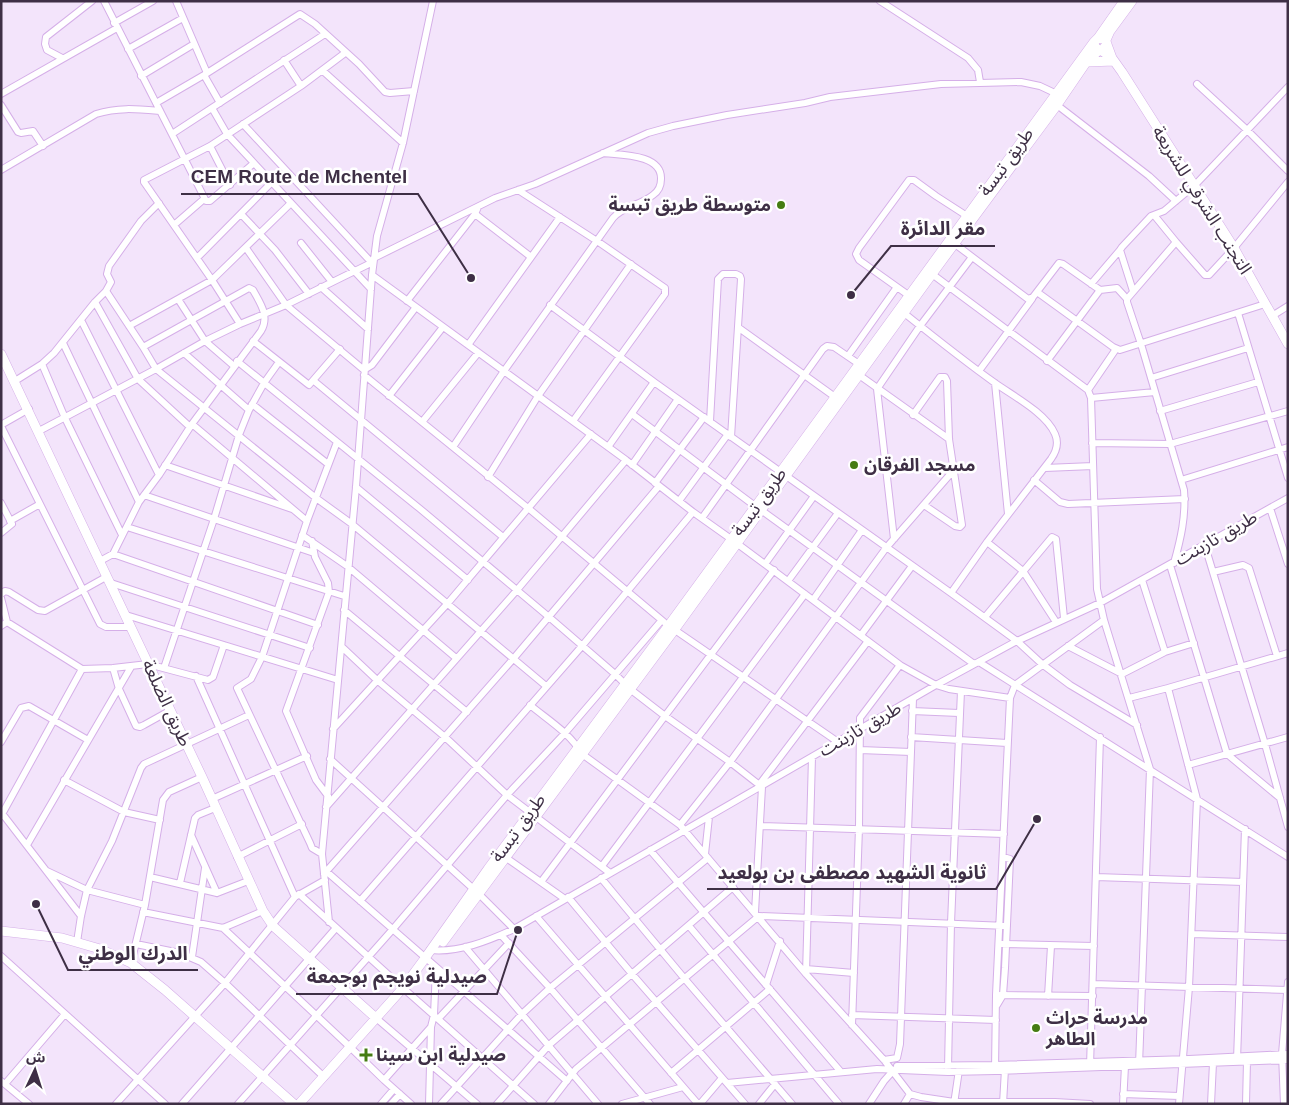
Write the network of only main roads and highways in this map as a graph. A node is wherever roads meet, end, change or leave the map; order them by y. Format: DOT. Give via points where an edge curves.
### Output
graph roads {
  1 [pos="1124,1"];
  2 [pos="1132,1"];
  3 [pos="1101,44"];
  4 [pos="1113,60"];
  5 [pos="1087,62"];
  6 [pos="1045,115"];
  7 [pos="1019,150"];
  8 [pos="911,297"];
  9 [pos="1288,344"];
  10 [pos="1,354"];
  11 [pos="784,474"];
  12 [pos="532,815"];
  13 [pos="476,892"];
  14 [pos="1,931"];
  15 [pos="376,1018"];
  16 [pos="304,1102"];
  17 [pos="294,1104"];
  1 -- 3 [label="main road, طريق تبسة"];
  2 -- 3 [label="main road, طريق تبسة"];
  3 -- 4 [label="main road, التجنب الشرقي للشريعة"];
  3 -- 5 [label="main road, طريق تبسة"];
  3 -- 6 [label="main road, طريق تبسة" via="1057,94"];
  4 -- 5 [label="main road"];
  4 -- 9 [label="main road, التجنب الشرقي للشريعة" via="1234,248"];
  5 -- 6 [label="main road, طريق تبسة" via="1057,105"];
  6 -- 7 [label="main road, طريق تبسة"];
  7 -- 8 [label="main road, طريق تبسة" via="967,216"];
  7 -- 8 [label="main road, طريق تبسة" via="932,274"];
  8 -- 11 [label="main road, طريق تبسة" via="835,397"];
  8 -- 11 [label="main road, طريق تبسة" via="904,314"];
  10 -- 15 [label="main road, طريق الضلعة" via="262,910 273,926"];
  11 -- 12 [label="main road, طريق تبسة" via="668,625 627,687"];
  12 -- 13 [label="main road, طريق تبسة"];
  12 -- 13 [label="main road, طريق تبسة" via="505,857"];
  13 -- 15 [label="main road, طريق تبسة"];
  14 -- 17 [label="main road" via="78,942 131,963"];
  15 -- 16 [label="main road, طريق تبسة"];
}
